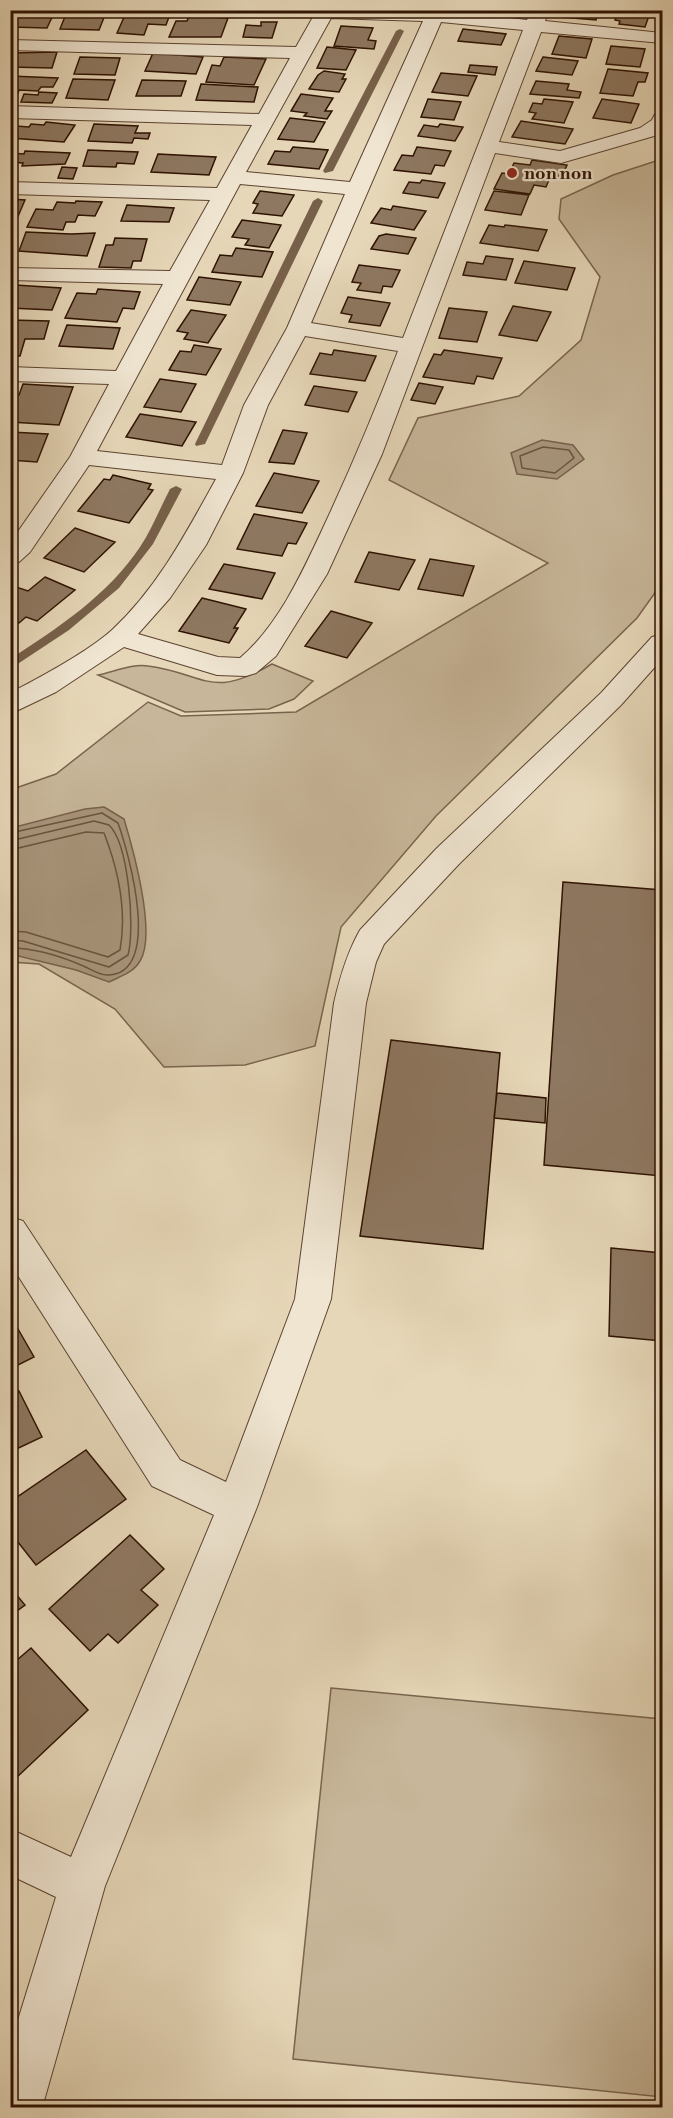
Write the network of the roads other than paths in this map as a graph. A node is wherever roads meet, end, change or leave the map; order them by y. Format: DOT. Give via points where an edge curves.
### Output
graph roads {
  1 [pos="267,10"];
  2 [pos="325,12"];
  3 [pos="436,13"];
  4 [pos="538,18"];
  5 [pos="663,38"];
  6 [pos="10,45"];
  7 [pos="303,53"];
  8 [pos="10,112"];
  9 [pos="663,118"];
  10 [pos="264,120"];
  11 [pos="489,146"];
  12 [pos="228,185"];
  13 [pos="10,188"];
  14 [pos="357,189"];
  15 [pos="10,274"];
  16 [pos="177,278"];
  17 [pos="298,328"];
  18 [pos="410,346"];
  19 [pos="10,374"];
  20 [pos="124,378"];
  21 [pos="82,457"];
  22 [pos="231,473"];
  23 [pos="10,557"];
  24 [pos="120,637"];
  25 [pos="663,643"];
  26 [pos="10,705"];
  27 [pos="10,1232"];
  28 [pos="237,1507"];
  29 [pos="10,1851"];
  30 [pos="82,1886"];
  31 [pos="18,2108"];
  1 -- 2 [label="street"];
  2 -- 3 [label="street"];
  2 -- 7 [label="street"];
  3 -- 4 [label="street"];
  3 -- 14 [label="street"];
  4 -- 5 [label="street"];
  4 -- 11 [label="street"];
  6 -- 7 [label="street"];
  7 -- 10 [label="street"];
  8 -- 10 [label="street"];
  9 -- 11 [label="street" via="647,132 561,157"];
  10 -- 12 [label="street"];
  11 -- 18 [label="street"];
  12 -- 13 [label="street"];
  12 -- 14 [label="street"];
  12 -- 16 [label="street"];
  14 -- 17 [label="street"];
  15 -- 16 [label="street"];
  16 -- 20 [label="street"];
  17 -- 18 [label="street"];
  17 -- 22 [label="street" via="256,405"];
  18 -- 24 [label="street" via="370,454 314,574 266,650 246,667 217,666"];
  19 -- 20 [label="street"];
  20 -- 21 [label="street"];
  21 -- 22 [label="street"];
  21 -- 23 [label="street" via="21,547"];
  22 -- 24 [label="street" via="193,545 161,592"];
  24 -- 26 [label="street"];
  25 -- 28 [label="street" via="371,938 360,962 350,1003 313,1299"];
  27 -- 28 [label="street" via="166,1473"];
  28 -- 30 [label="street"];
  29 -- 30 [label="street"];
  30 -- 31 [label="street"];
}
